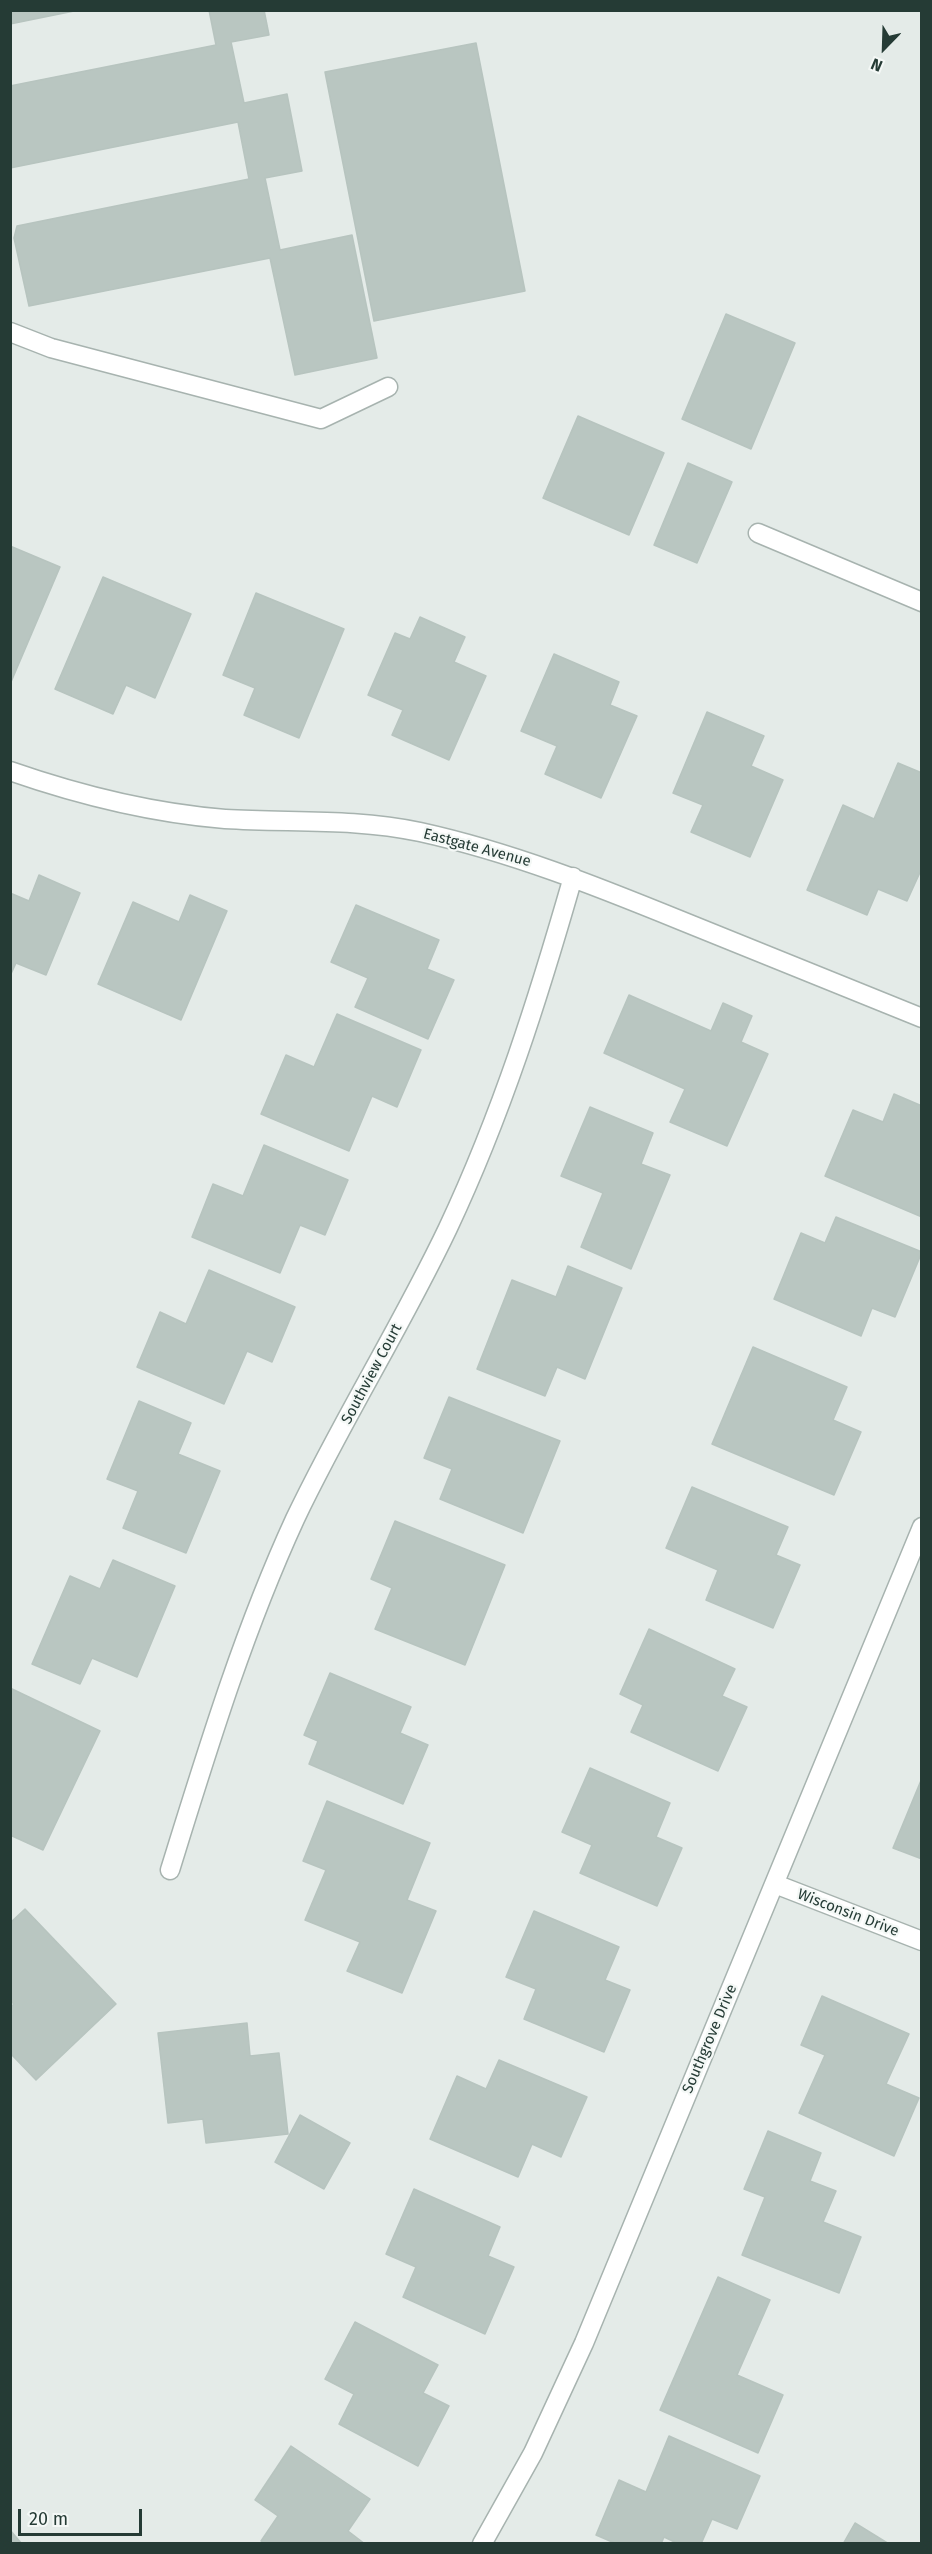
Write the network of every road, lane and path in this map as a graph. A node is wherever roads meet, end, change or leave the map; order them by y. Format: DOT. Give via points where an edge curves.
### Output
graph roads {
  1 [pos="10,332"];
  2 [pos="388,387"];
  3 [pos="758,533"];
  4 [pos="921,602"];
  5 [pos="10,771"];
  6 [pos="573,877"];
  7 [pos="921,1018"];
  8 [pos="921,1527"];
  9 [pos="170,1870"];
  10 [pos="775,1884"];
  11 [pos="921,1941"];
  12 [pos="482,2544"];
  1 -- 2 [label="street" via="51,348 321,419"];
  3 -- 4 [label="street"];
  5 -- 6 [label="street, Eastgate Avenue" via="81,794 176,812 224,819 319,820 417,832"];
  6 -- 7 [label="street, Eastgate Avenue"];
  6 -- 9 [label="street, Southview Court" via="536,1004 498,1114 425,1276 287,1539 245,1638"];
  8 -- 10 [label="street, Southgrove Drive"];
  10 -- 11 [label="street, Wisconsin Drive"];
  10 -- 12 [label="street, Southgrove Drive" via="559,2400"];
}
